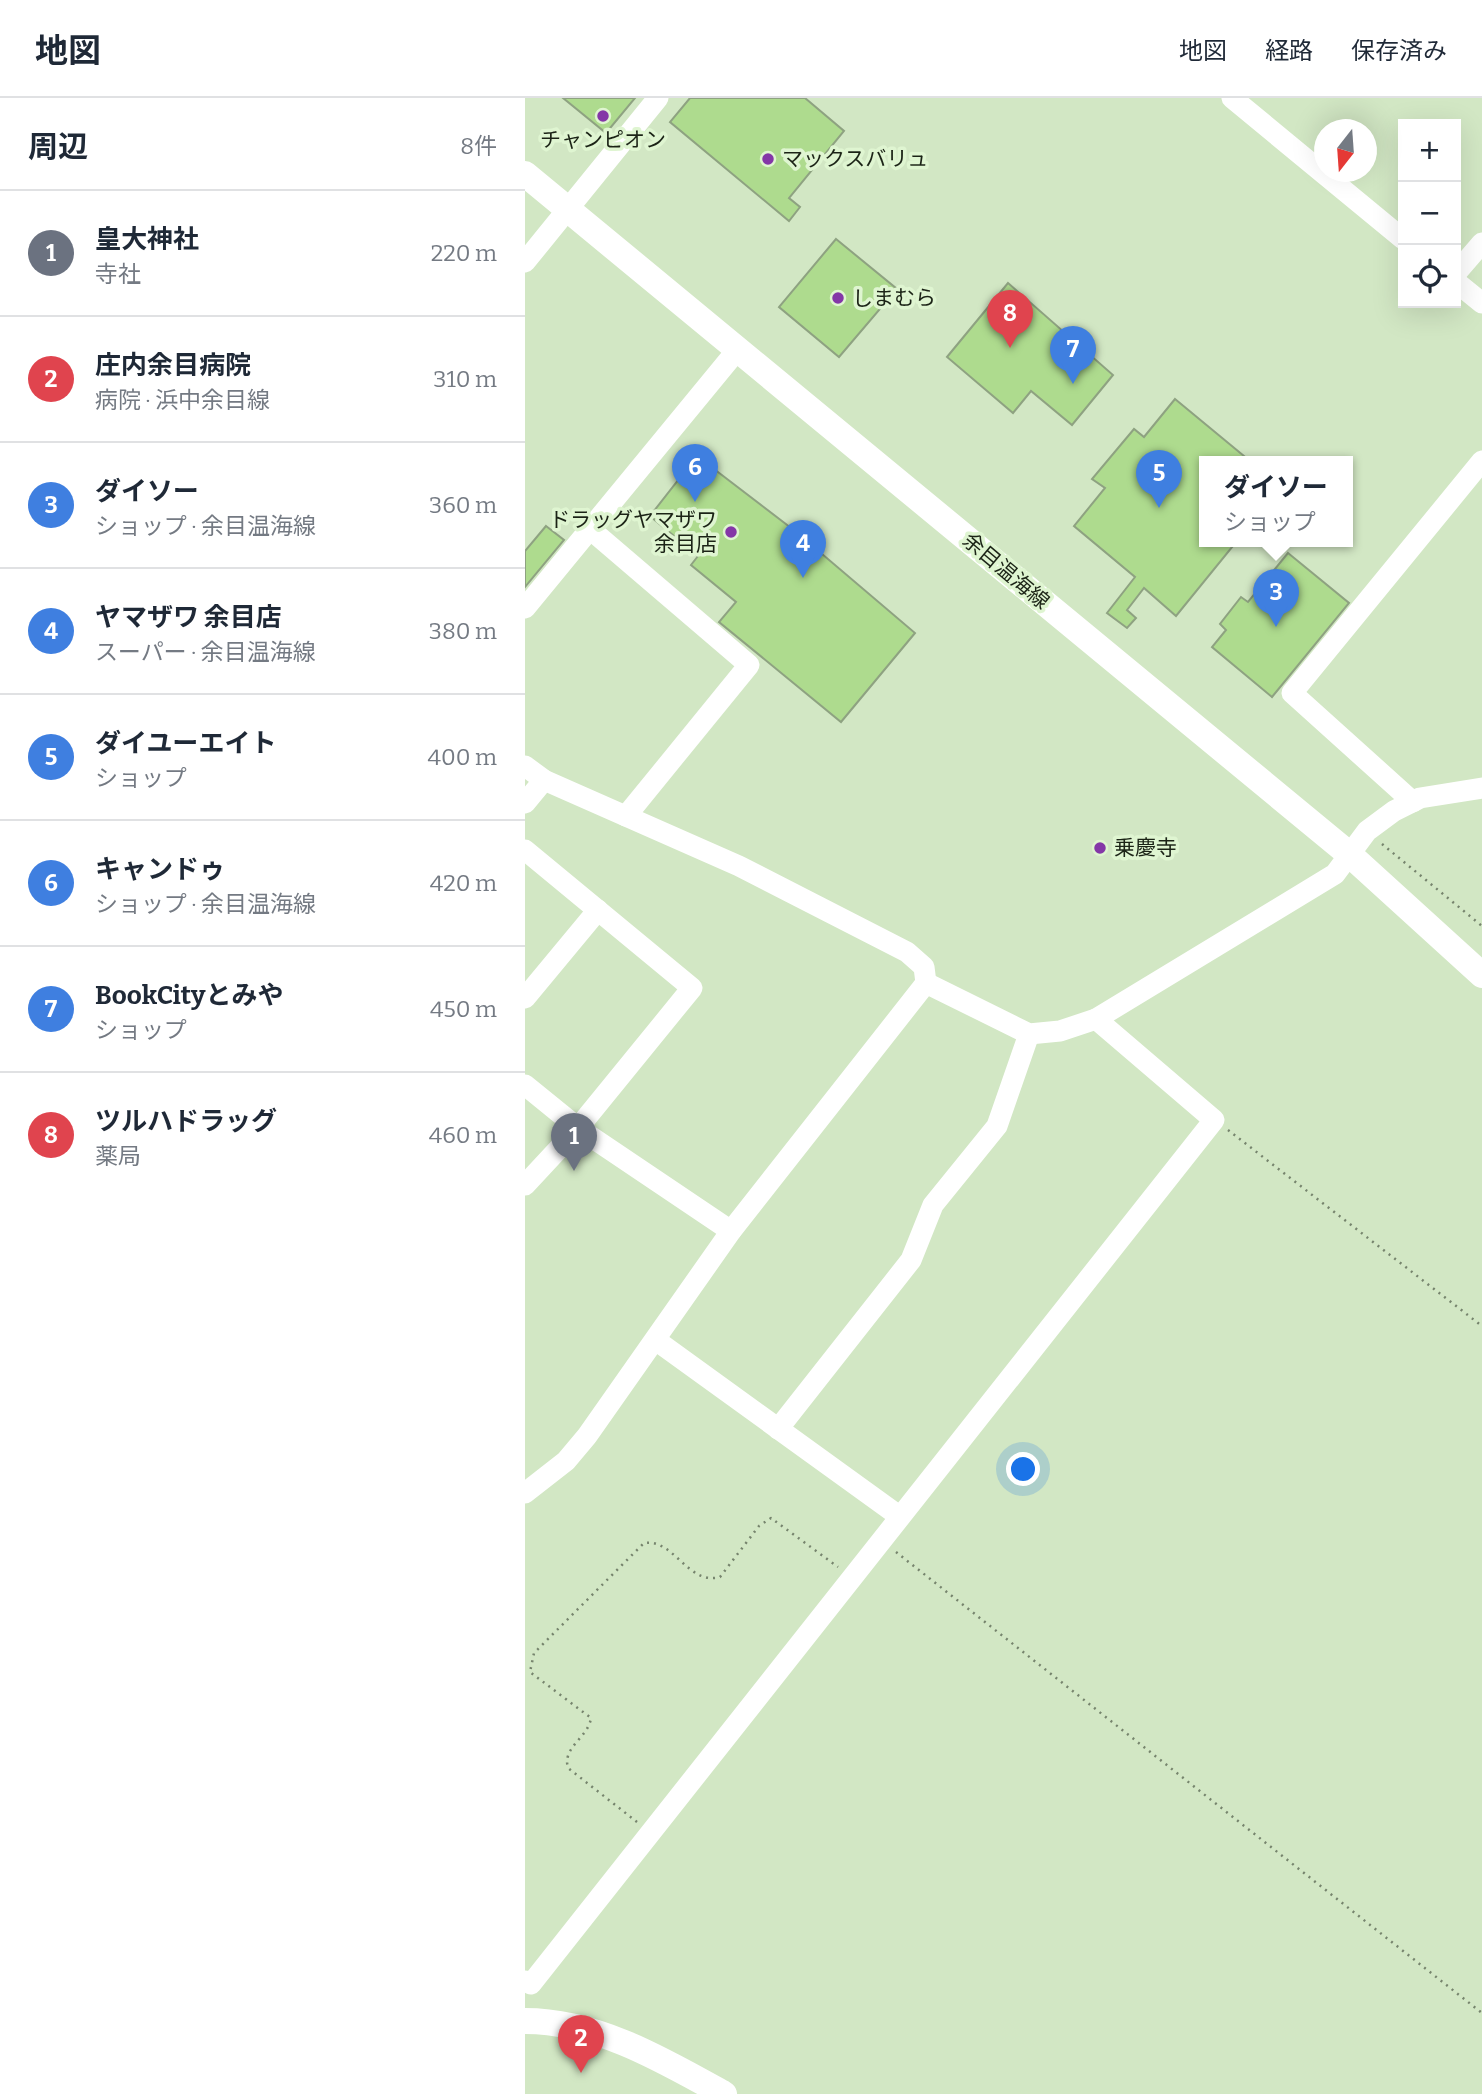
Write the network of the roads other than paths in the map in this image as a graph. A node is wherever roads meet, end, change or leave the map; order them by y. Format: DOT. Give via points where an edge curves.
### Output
graph roads {
  1 [pos="658,98"];
  2 [pos="1232,98"];
  3 [pos="525,174"];
  4 [pos="568,209"];
  5 [pos="1398,235"];
  6 [pos="1482,243"];
  7 [pos="525,261"];
  8 [pos="1461,267"];
  9 [pos="1461,286"];
  10 [pos="1482,303"];
  11 [pos="738,349"];
  12 [pos="1482,461"];
  13 [pos="590,529"];
  14 [pos="525,608"];
  15 [pos="525,766"];
  16 [pos="544,780"];
  17 [pos="1482,788"];
  18 [pos="1413,802"];
  19 [pos="525,803"];
  20 [pos="626,816"];
  21 [pos="525,850"];
  22 [pos="1349,855"];
  23 [pos="598,910"];
  24 [pos="1482,975"];
  25 [pos="926,983"];
  26 [pos="525,998"];
  27 [pos="1096,1019"];
  28 [pos="1029,1034"];
  29 [pos="525,1085"];
  30 [pos="578,1128"];
  31 [pos="525,1185"];
  32 [pos="731,1231"];
  33 [pos="657,1341"];
  34 [pos="778,1429"];
  35 [pos="525,1493"];
  36 [pos="899,1516"];
  37 [pos="525,1980"];
  38 [pos="525,2021"];
  39 [pos="724,2094"];
  1 -- 4 [label="street"];
  2 -- 5 [label="street"];
  3 -- 4 [label="main road, 余目温海線"];
  4 -- 7 [label="street"];
  4 -- 11 [label="main road, 余目温海線"];
  6 -- 8 [label="street"];
  9 -- 10 [label="street"];
  11 -- 13 [label="street"];
  11 -- 22 [label="main road, 余目温海線"];
  12 -- 18 [label="street" via="1292,693"];
  13 -- 14 [label="street"];
  13 -- 20 [label="street" via="749,665"];
  15 -- 16 [label="street"];
  16 -- 19 [label="street"];
  16 -- 20 [label="street"];
  17 -- 18 [label="street"];
  18 -- 22 [label="street" via="1367,831"];
  20 -- 25 [label="street" via="739,866 907,952 924,967"];
  21 -- 23 [label="street"];
  22 -- 24 [label="main road, 余目温海線"];
  22 -- 27 [label="street" via="1335,874"];
  23 -- 26 [label="street"];
  23 -- 30 [label="street" via="692,988"];
  25 -- 28 [label="street"];
  25 -- 32 [label="street"];
  27 -- 28 [label="street" via="1060,1031"];
  27 -- 36 [label="street" via="1214,1120"];
  28 -- 34 [label="street" via="997,1126 933,1205 911,1260"];
  29 -- 30 [label="street"];
  30 -- 31 [label="street"];
  30 -- 32 [label="street"];
  32 -- 33 [label="street"];
  33 -- 34 [label="street"];
  33 -- 35 [label="street" via="574,1453"];
  34 -- 36 [label="street"];
  36 -- 37 [label="street" via="531,1984"];
  38 -- 39 [label="main road" via="589,2029"];
}
